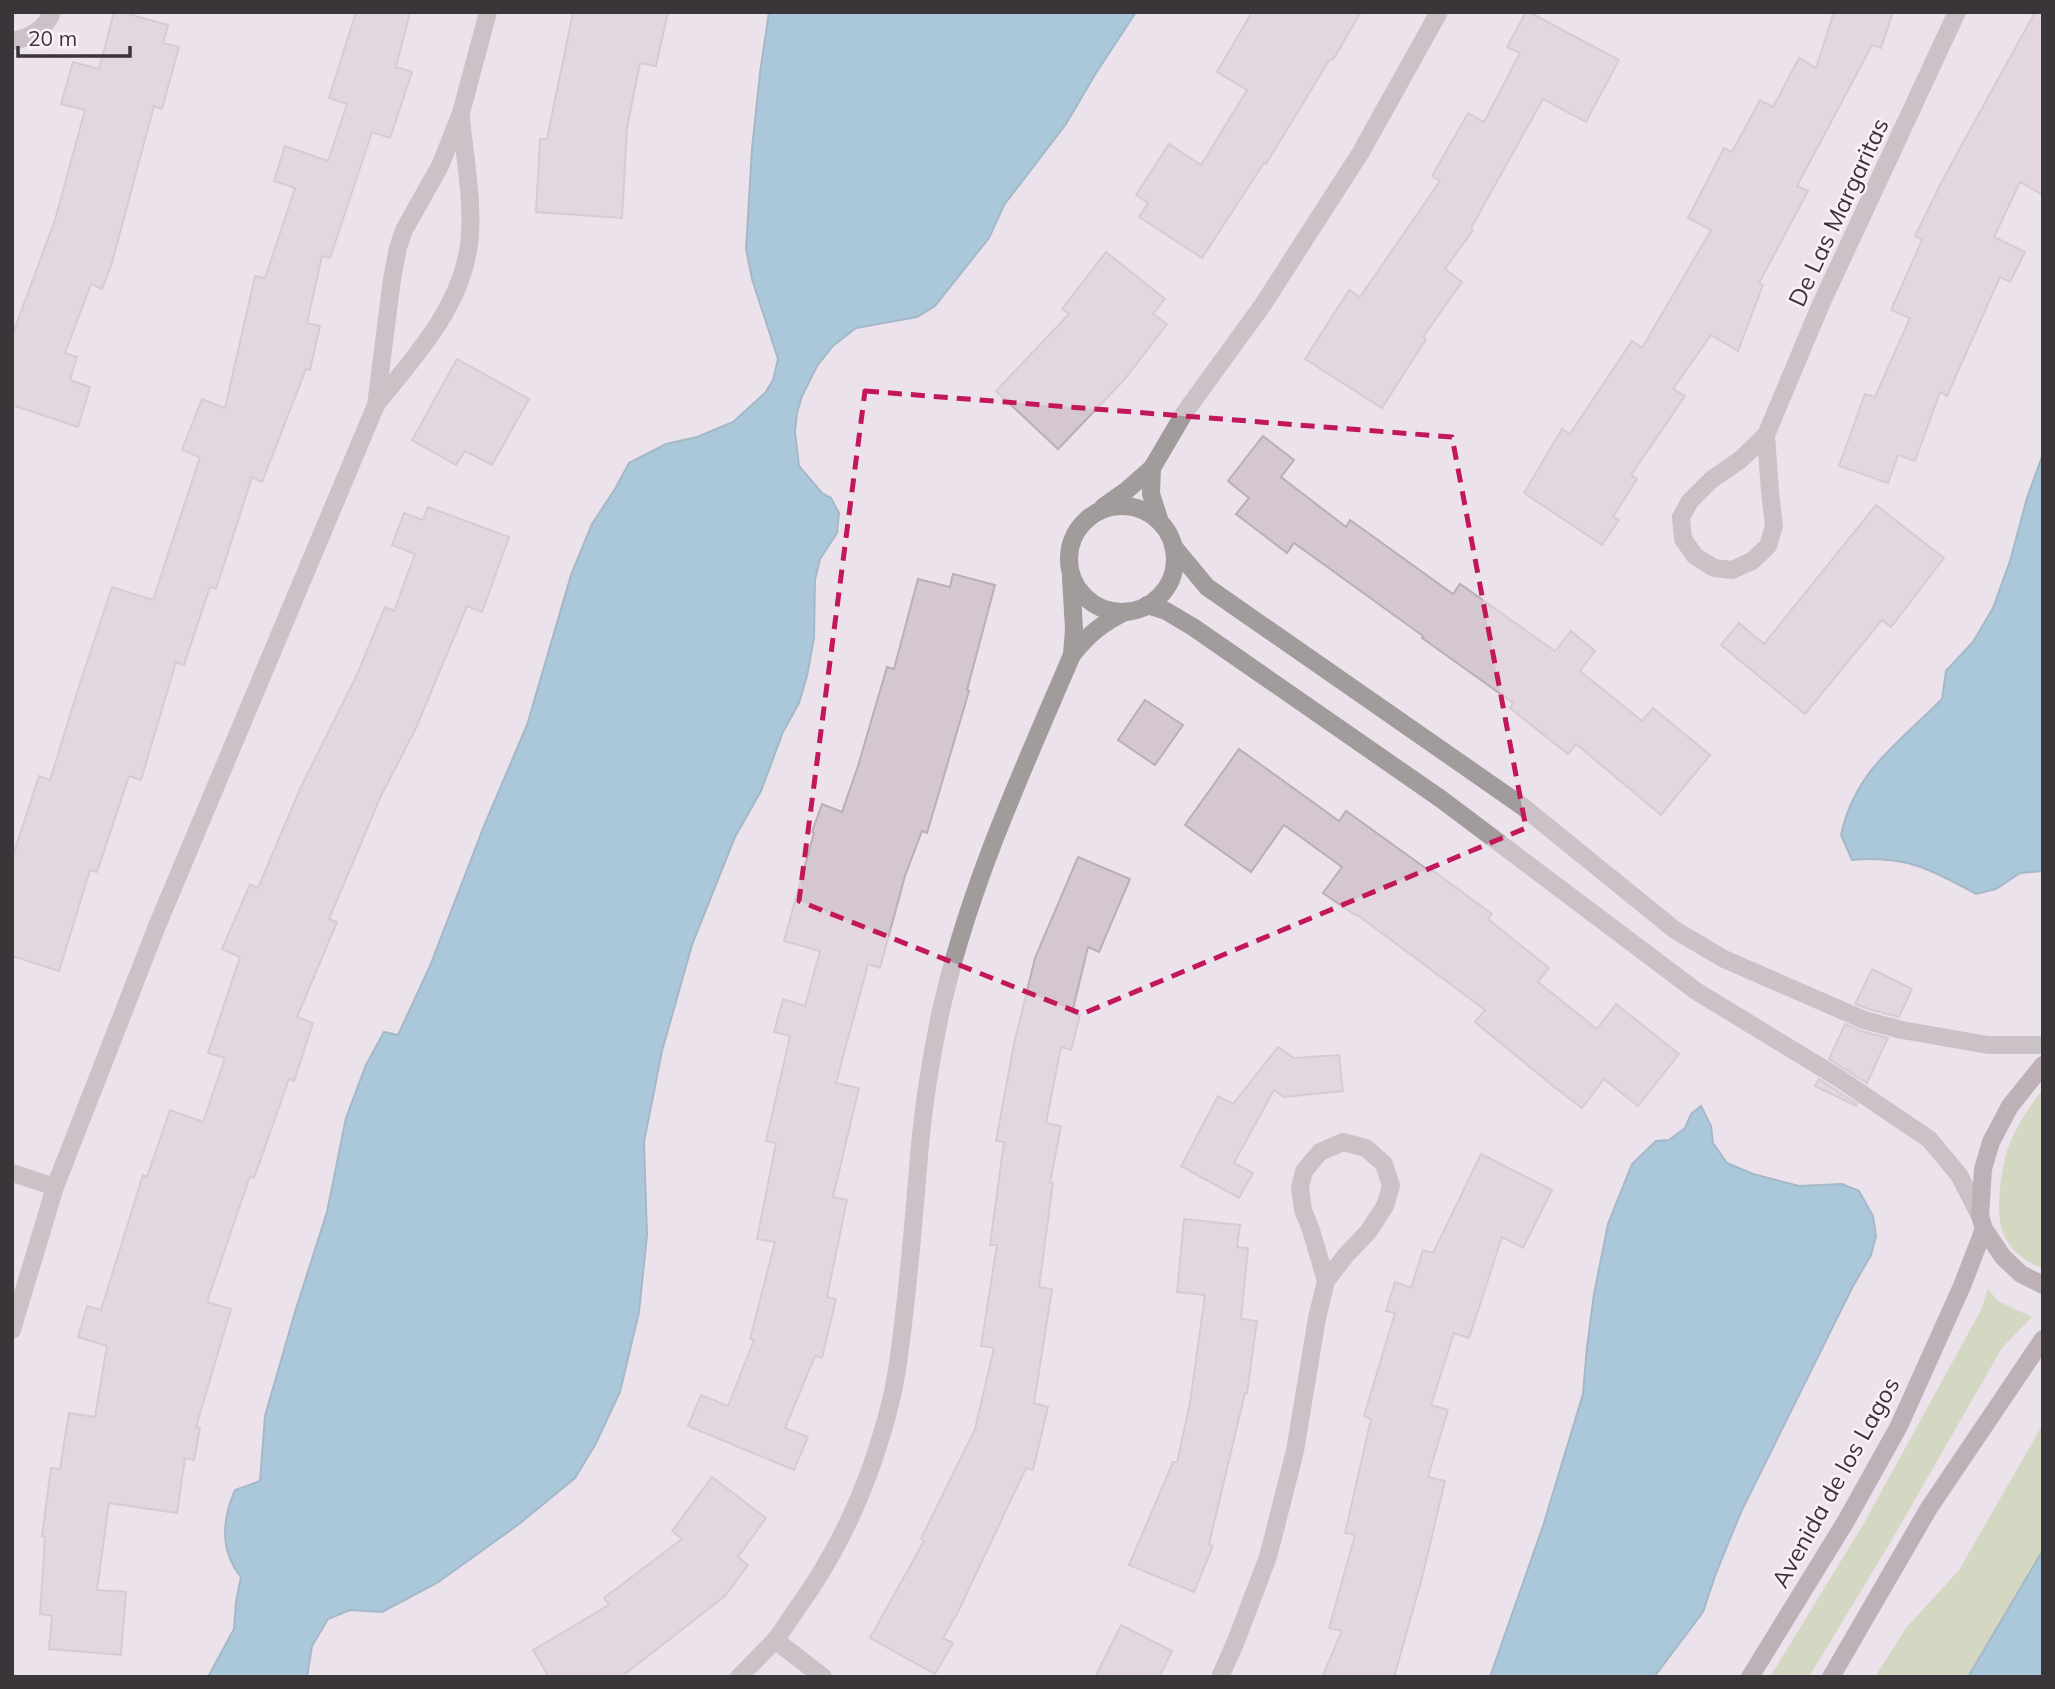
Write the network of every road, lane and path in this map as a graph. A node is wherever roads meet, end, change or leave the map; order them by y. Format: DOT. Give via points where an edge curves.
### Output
graph roads {
  1 [pos="52,12"];
  2 [pos="488,12"];
  3 [pos="1439,12"];
  4 [pos="1957,12"];
  5 [pos="12,41"];
  6 [pos="461,113"];
  7 [pos="376,405"];
  8 [pos="1766,435"];
  9 [pos="1152,468"];
  10 [pos="1095,513"];
  11 [pos="1160,522"];
  12 [pos="1173,546"];
  13 [pos="1071,574"];
  14 [pos="1147,606"];
  15 [pos="1126,612"];
  16 [pos="1072,655"];
  17 [pos="2043,1045"];
  18 [pos="2043,1065"];
  19 [pos="12,1173"];
  20 [pos="55,1187"];
  21 [pos="1982,1222"];
  22 [pos="1326,1281"];
  23 [pos="2043,1285"];
  24 [pos="12,1330"];
  25 [pos="2043,1339"];
  26 [pos="775,1640"];
  27 [pos="740,1677"];
  28 [pos="823,1677"];
  29 [pos="1220,1677"];
  30 [pos="1750,1677"];
  31 [pos="1831,1677"];
  1 -- 5 [label="street" via="34,34"];
  2 -- 6 [label="street"];
  3 -- 9 [label="street" via="1361,152"];
  4 -- 8 [label="street, De Las Margaritas" via="1821,304"];
  6 -- 7 [label="street" via="398,248"];
  6 -- 7 [label="street" via="469,205 467,256 444,317"];
  7 -- 20 [label="street" via="157,926"];
  8 -- 8 [label="street, De Las Margaritas" via="1697,494 1681,517 1683,539 1695,556 1714,568 1732,570 1752,561 1768,545 1774,526"];
  9 -- 10 [label="street"];
  9 -- 11 [label="street" via="1151,494"];
  10 -- 11 [label="street" via="1111,506 1128,506"];
  10 -- 13 [label="street" via="1072,539"];
  11 -- 12 [label="street"];
  12 -- 14 [label="street" via="1170,580"];
  12 -- 17 [label="street" via="1207,587 1522,806 1675,930 1724,959 1864,1020 1988,1045"];
  13 -- 15 [label="street" via="1092,603"];
  13 -- 16 [label="street"];
  14 -- 15 [label="street"];
  14 -- 21 [label="street" via="1167,611 1193,627 1430,791 1696,991 1928,1139 1959,1175"];
  15 -- 16 [label="street" via="1087,636"];
  16 -- 26 [label="street" via="976,890 941,1012 920,1143 902,1332 892,1395 874,1458 851,1518 818,1580"];
  18 -- 21 [label="street, Avenida de los Lagos" via="2010,1106 1990,1142 1983,1169"];
  19 -- 20 [label="street"];
  20 -- 24 [label="street"];
  21 -- 23 [label="street" via="2003,1257 2021,1274"];
  21 -- 30 [label="street, Avenida de los Lagos" via="1962,1286 1899,1426"];
  22 -- 22 [label="street" via="1368,1231 1385,1206 1391,1186 1384,1164 1366,1148 1343,1142 1320,1152 1304,1171 1300,1187"];
  22 -- 29 [label="street" via="1295,1451 1268,1557"];
  25 -- 31 [label="street" via="1928,1508"];
  26 -- 27 [label="street"];
  26 -- 28 [label="street"];
}
